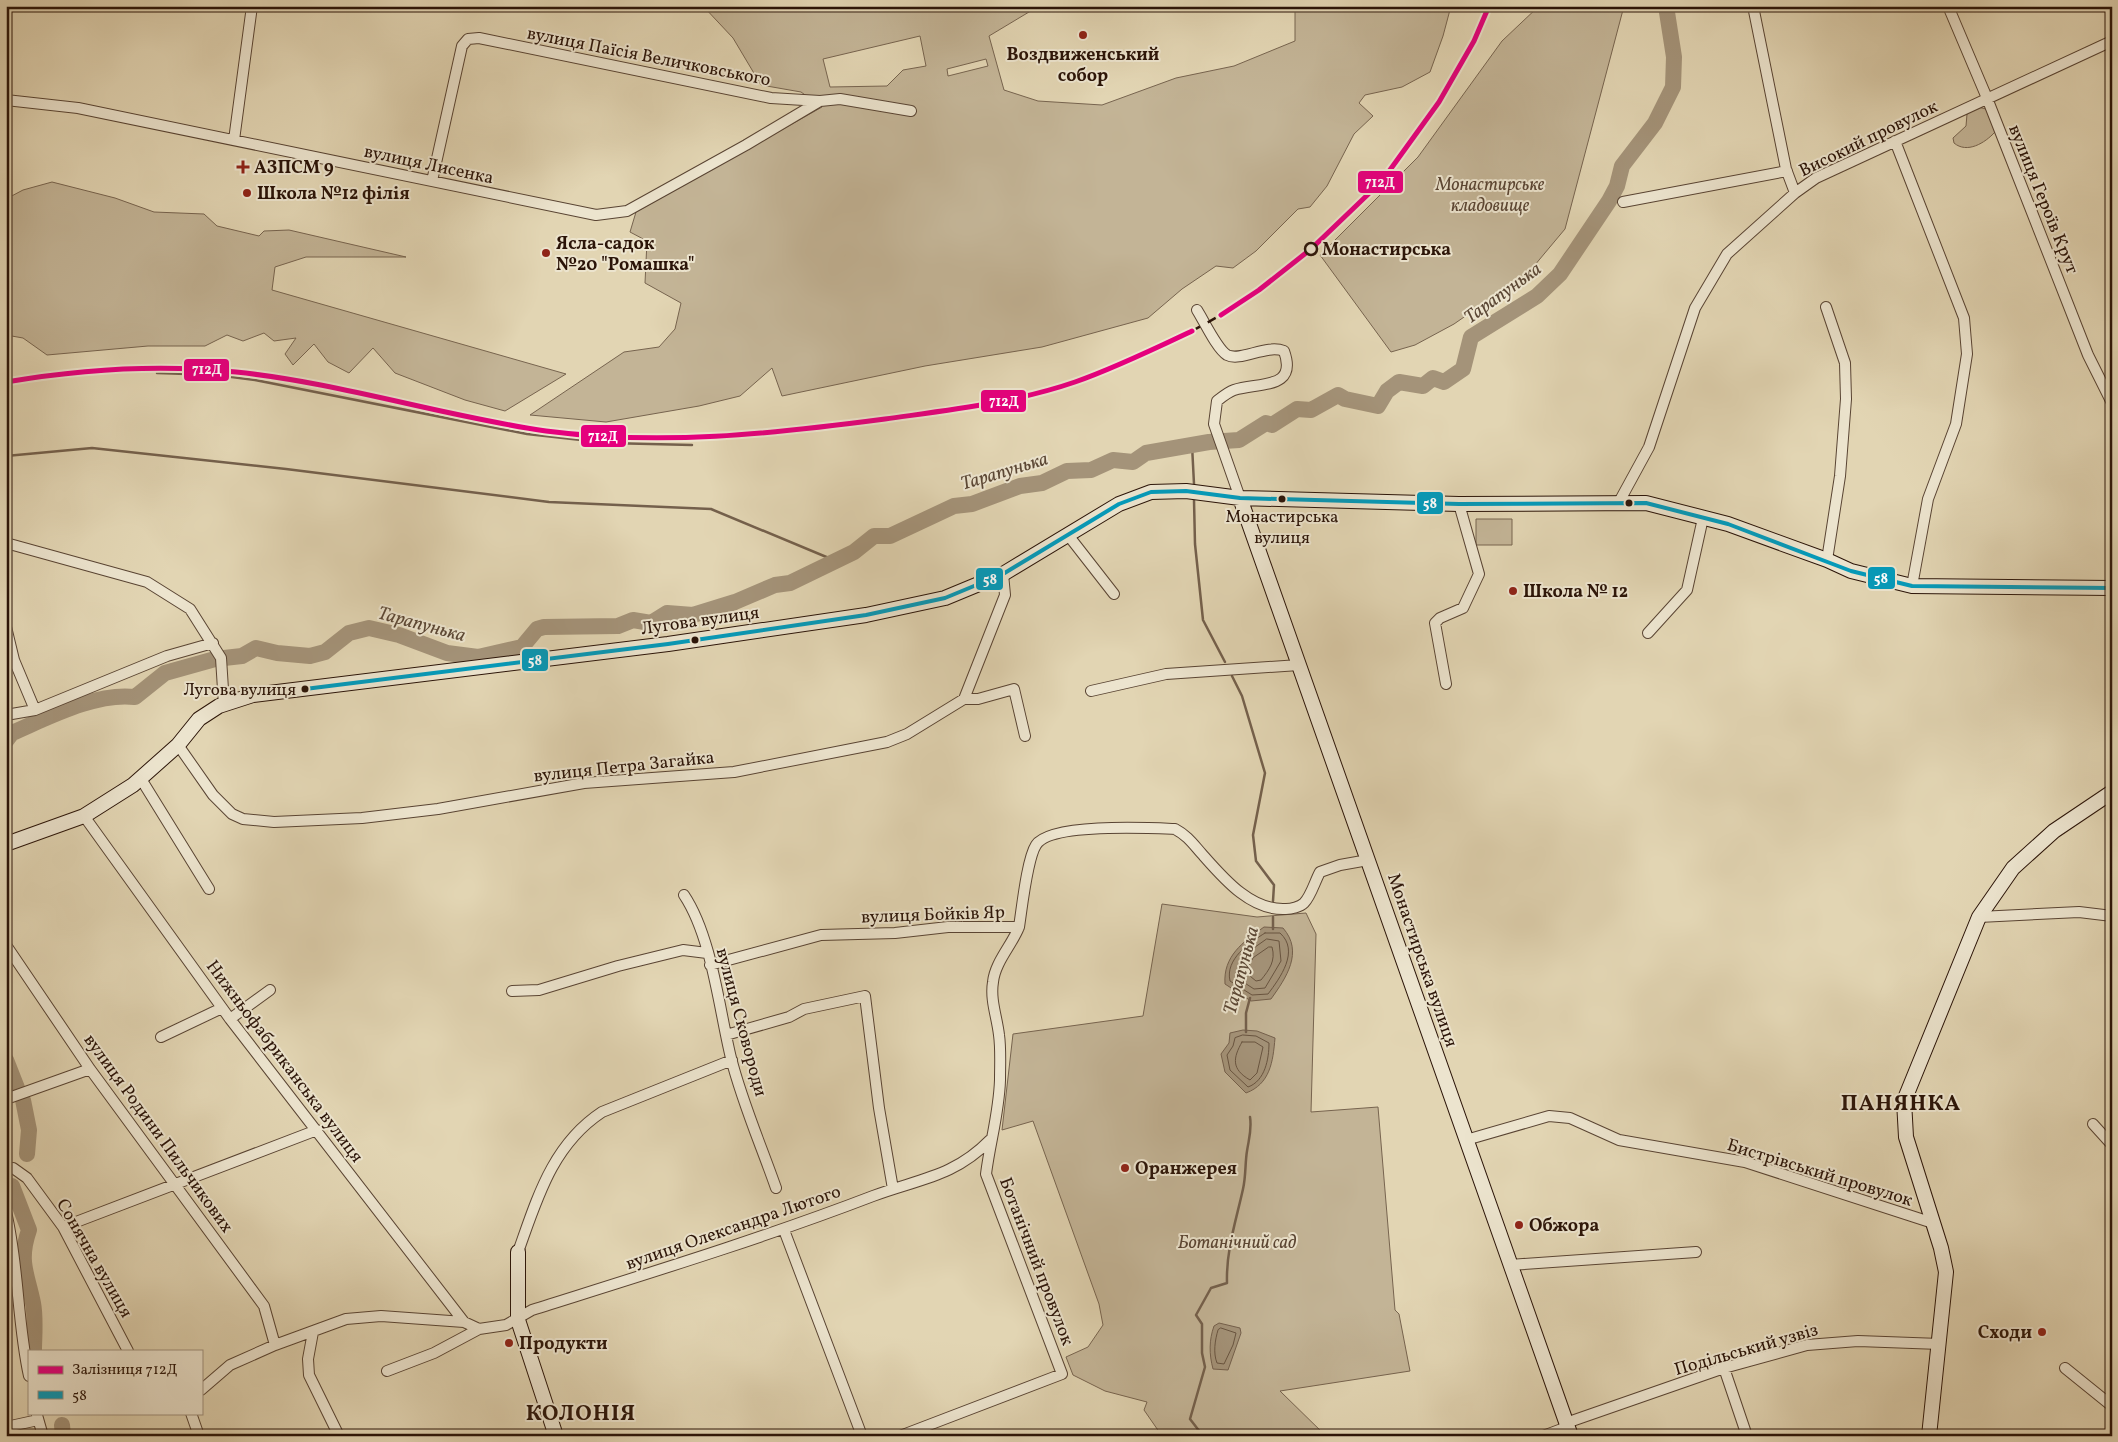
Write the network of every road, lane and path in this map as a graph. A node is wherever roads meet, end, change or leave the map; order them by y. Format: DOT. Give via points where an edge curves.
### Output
graph roads {
  1 [pos="252,6"];
  2 [pos="1754,6"];
  3 [pos="1948,6"];
  4 [pos="2112,41"];
  5 [pos="1987,98"];
  6 [pos="6,100"];
  7 [pos="820,101"];
  8 [pos="911,111"];
  9 [pos="234,140"];
  10 [pos="1895,141"];
  11 [pos="1787,171"];
  12 [pos="432,181"];
  13 [pos="1795,193"];
  14 [pos="1623,202"];
  15 [pos="1826,306"];
  16 [pos="1197,310"];
  17 [pos="2112,403"];
  18 [pos="1240,498"];
  19 [pos="1619,502"];
  20 [pos="1459,504"];
  21 [pos="1704,518"];
  22 [pos="1068,535"];
  23 [pos="6,543"];
  24 [pos="1827,560"];
  25 [pos="1003,574"];
  26 [pos="1912,586"];
  27 [pos="2112,588"];
  28 [pos="1114,594"];
  29 [pos="6,628"];
  30 [pos="1648,633"];
  31 [pos="213,643"];
  32 [pos="1299,665"];
  33 [pos="1446,684"];
  34 [pos="1091,690"];
  35 [pos="964,699"];
  36 [pos="224,705"];
  37 [pos="36,710"];
  38 [pos="6,715"];
  39 [pos="1024,736"];
  40 [pos="178,745"];
  41 [pos="141,779"];
  42 [pos="2112,792"];
  43 [pos="84,816"];
  44 [pos="6,844"];
  45 [pos="1368,860"];
  46 [pos="209,889"];
  47 [pos="684,894"];
  48 [pos="2112,916"];
  49 [pos="1979,917"];
  50 [pos="1019,927"];
  51 [pos="6,945"];
  52 [pos="707,954"];
  53 [pos="710,966"];
  54 [pos="270,990"];
  55 [pos="512,991"];
  56 [pos="222,1008"];
  57 [pos="230,1019"];
  58 [pos="726,1035"];
  59 [pos="160,1037"];
  60 [pos="732,1060"];
  61 [pos="90,1069"];
  62 [pos="6,1099"];
  63 [pos="2093,1124"];
  64 [pos="317,1130"];
  65 [pos="990,1140"];
  66 [pos="1466,1140"];
  67 [pos="2112,1145"];
  68 [pos="6,1168"];
  69 [pos="176,1183"];
  70 [pos="776,1188"];
  71 [pos="893,1189"];
  72 [pos="6,1212"];
  73 [pos="1933,1223"];
  74 [pos="62,1227"];
  75 [pos="784,1230"];
  76 [pos="518,1252"];
  77 [pos="1696,1252"];
  78 [pos="1510,1265"];
  79 [pos="518,1320"];
  80 [pos="464,1322"];
  81 [pos="479,1329"];
  82 [pos="314,1332"];
  83 [pos="275,1344"];
  84 [pos="1940,1344"];
  85 [pos="127,1350"];
  86 [pos="1724,1368"];
  87 [pos="2065,1368"];
  88 [pos="387,1371"];
  89 [pos="28,1372"];
  90 [pos="202,1389"];
  91 [pos="2112,1406"];
  92 [pos="191,1414"];
  93 [pos="37,1417"];
  94 [pos="6,1427"];
  95 [pos="1568,1428"];
  96 [pos="43,1436"];
  97 [pos="199,1436"];
  98 [pos="339,1436"];
  99 [pos="556,1436"];
  100 [pos="862,1436"];
  101 [pos="900,1436"];
  102 [pos="1543,1436"];
  103 [pos="1747,1436"];
  104 [pos="1929,1436"];
  1 -- 9 [label="street"];
  2 -- 11 [label="street"];
  3 -- 5 [label="street, вулиця Героїв Крут"];
  4 -- 5 [label="street, Високий провулок"];
  5 -- 10 [label="street, Високий провулок"];
  5 -- 17 [label="street, вулиця Героїв Крут" via="2088,355"];
  6 -- 9 [label="street, вулиця Лисенка" via="78,108"];
  7 -- 8 [label="street, вулиця Паїсія Величковського" via="840,99"];
  7 -- 12 [label="street, вулиця Лисенка" via="627,211 596,215"];
  7 -- 12 [label="street, вулиця Паїсія Величковського" via="772,98 479,38 468,39 462,46"];
  9 -- 12 [label="street, вулиця Лисенка"];
  10 -- 13 [label="street, Високий провулок" via="1816,178"];
  10 -- 26 [label="street" via="1964,318 1967,354 1956,424 1928,499"];
  11 -- 13 [label="street"];
  11 -- 14 [label="street"];
  13 -- 19 [label="street, Високий провулок" via="1727,254 1694,308 1648,447"];
  15 -- 24 [label="street" via="1844,363 1846,399 1840,476"];
  16 -- 18 [label="street" via="1227,355 1236,357 1279,349 1284,351 1287,360 1284,377 1276,382 1232,390 1217,401 1214,424"];
  18 -- 20 [label="street, Лугова вулиця"];
  18 -- 22 [label="street, Лугова вулиця" via="1186,491 1151,492 1119,504"];
  18 -- 32 [label="street, Монастирська вулиця"];
  19 -- 20 [label="street, Лугова вулиця"];
  19 -- 21 [label="street, Лугова вулиця" via="1646,504"];
  20 -- 33 [label="street" via="1479,574 1463,608 1436,623"];
  21 -- 24 [label="street, Лугова вулиця"];
  21 -- 30 [label="street" via="1687,590"];
  22 -- 25 [label="street, Лугова вулиця"];
  22 -- 28 [label="street"];
  23 -- 31 [label="street" via="147,582 190,609"];
  24 -- 26 [label="street, Лугова вулиця" via="1851,571"];
  25 -- 35 [label="street" via="1004,594"];
  25 -- 36 [label="street, Лугова вулиця" via="945,598 866,615 668,644 253,695"];
  26 -- 27 [label="street, Лугова вулиця"];
  29 -- 37 [label="street" via="14,660"];
  31 -- 36 [label="street" via="221,658"];
  31 -- 37 [label="street" via="168,656"];
  32 -- 34 [label="street" via="1166,674"];
  32 -- 45 [label="street, Монастирська вулиця"];
  35 -- 39 [label="street" via="978,699 1014,689"];
  35 -- 40 [label="street, вулиця Петра Загайка" via="907,734 887,742 734,772 584,783 438,809 362,818 274,822 243,819 232,814 212,795"];
  36 -- 40 [label="street, Лугова вулиця" via="199,720"];
  37 -- 38 [label="street"];
  40 -- 41 [label="street, Лугова вулиця"];
  41 -- 43 [label="street, Лугова вулиця"];
  41 -- 46 [label="street"];
  42 -- 49 [label="street" via="2054,831 2013,868"];
  43 -- 44 [label="street, Лугова вулиця"];
  43 -- 56 [label="street, Нижньофабриканська вулиця"];
  45 -- 50 [label="street, вулиця Бойків Яр" via="1320,872 1304,903 1292,909 1275,910 1259,906 1242,894 1187,835 1174,829 1081,828 1045,837 1036,844"];
  45 -- 66 [label="street, Монастирська вулиця"];
  47 -- 52 [label="street, вулиця Сковороди" via="694,910"];
  48 -- 49 [label="street" via="2079,912"];
  49 -- 73 [label="street" via="1904,1102 1906,1137"];
  50 -- 53 [label="street, вулиця Бойків Яр" via="948,927 821,936"];
  50 -- 65 [label="street, Ботанічний провулок" via="993,981 1000,1081 997,1118"];
  51 -- 61 [label="street, вулиця Родини Пильчикових"];
  52 -- 53 [label="street, вулиця Сковороди"];
  52 -- 55 [label="street" via="684,950 539,990"];
  53 -- 58 [label="street, вулиця Сковороди"];
  54 -- 57 [label="street"];
  56 -- 57 [label="street, Нижньофабриканська вулиця"];
  56 -- 59 [label="street"];
  57 -- 64 [label="street, Нижньофабриканська вулиця"];
  58 -- 60 [label="street, вулиця Сковороди"];
  58 -- 71 [label="street" via="789,1017 804,1009 865,996"];
  60 -- 70 [label="street, вулиця Сковороди"];
  60 -- 76 [label="street" via="594,1117 566,1146 542,1182"];
  61 -- 62 [label="street"];
  61 -- 69 [label="street, вулиця Родини Пильчикових"];
  63 -- 67 [label="street"];
  64 -- 69 [label="street"];
  64 -- 80 [label="street, Нижньофабриканська вулиця"];
  65 -- 71 [label="street, вулиця Олександра Лютого" via="975,1156 956,1168"];
  65 -- 101 [label="street, Ботанічний провулок" via="986,1174 1062,1374"];
  66 -- 73 [label="street, Бистрівський провулок" via="1549,1116 1570,1118 1619,1140 1745,1162"];
  66 -- 78 [label="street, Монастирська вулиця"];
  68 -- 74 [label="street, Сонячна вулиця" via="13,1168 27,1178"];
  69 -- 74 [label="street"];
  69 -- 83 [label="street, вулиця Родини Пильчикових" via="264,1306"];
  71 -- 75 [label="street, вулиця Олександра Лютого"];
  72 -- 89 [label="street"];
  73 -- 84 [label="street" via="1946,1272"];
  74 -- 85 [label="street, Сонячна вулиця"];
  75 -- 79 [label="street, вулиця Олександра Лютого" via="532,1310"];
  75 -- 100 [label="street"];
  76 -- 79 [label="street"];
  77 -- 78 [label="street"];
  78 -- 95 [label="street, Монастирська вулиця"];
  79 -- 81 [label="street, вулиця Олександра Лютого"];
  79 -- 99 [label="street"];
  80 -- 81 [label="street"];
  80 -- 82 [label="street" via="381,1316 346,1318"];
  81 -- 88 [label="street, вулиця Олександра Лютого" via="434,1354"];
  82 -- 83 [label="street"];
  82 -- 98 [label="street" via="308,1359 309,1375"];
  83 -- 90 [label="street" via="230,1365"];
  84 -- 86 [label="street, Подільський узвіз" via="1825,1342"];
  84 -- 104 [label="street"];
  86 -- 95 [label="street, Подільський узвіз"];
  86 -- 103 [label="street"];
  87 -- 91 [label="street"];
  92 -- 97 [label="street"];
  93 -- 94 [label="street"];
  93 -- 96 [label="street"];
  95 -- 102 [label="street, Подільський узвіз"];
}
